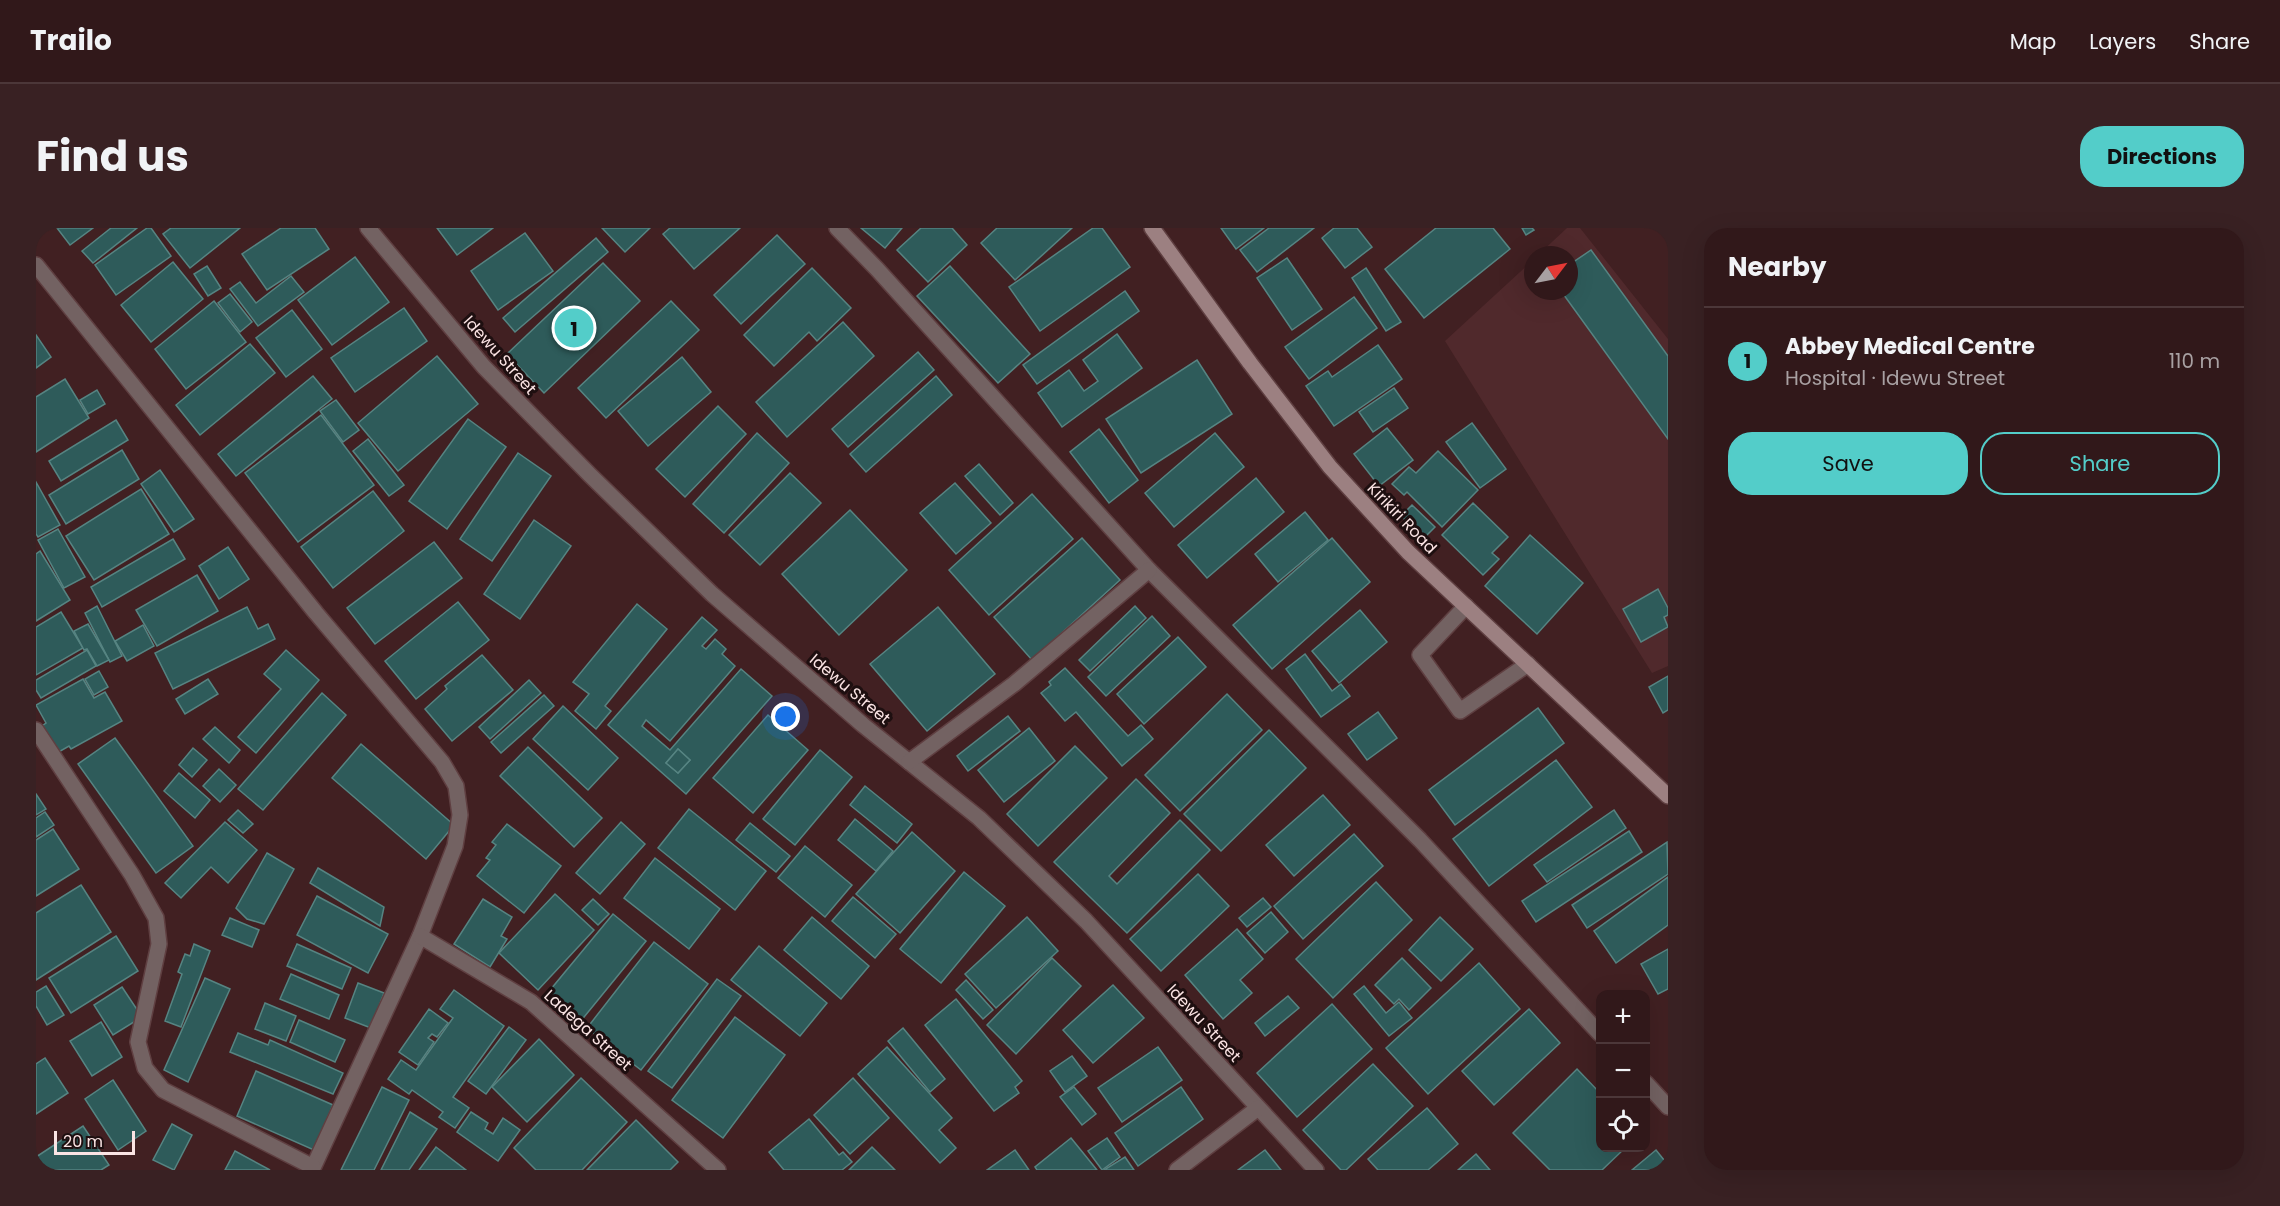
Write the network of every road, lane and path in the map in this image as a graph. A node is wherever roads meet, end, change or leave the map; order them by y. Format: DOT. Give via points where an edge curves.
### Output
graph roads {
  1 [pos="368,228"];
  2 [pos="837,228"];
  3 [pos="1152,228"];
  4 [pos="36,265"];
  5 [pos="1149,570"];
  6 [pos="1466,606"];
  7 [pos="1528,664"];
  8 [pos="36,730"];
  9 [pos="909,762"];
  10 [pos="1668,796"];
  11 [pos="420,936"];
  12 [pos="1596,1030"];
  13 [pos="1650,1087"];
  14 [pos="1668,1107"];
  15 [pos="1258,1108"];
  16 [pos="312,1169"];
  17 [pos="718,1170"];
  18 [pos="1177,1170"];
  19 [pos="1316,1170"];
  1 -- 9 [label="street, Idewu Street" via="484,368 590,475 712,594"];
  2 -- 5 [label="street"];
  3 -- 6 [label="main road, Kirikiri Road" via="1330,467 1408,552"];
  4 -- 11 [label="street" via="442,762 456,786 460,815 455,846"];
  5 -- 9 [label="street" via="1014,684"];
  5 -- 12 [label="street" via="1420,840"];
  6 -- 7 [label="main road, Kirikiri Road"];
  6 -- 7 [label="street" via="1420,655 1460,711"];
  7 -- 10 [label="main road, Kirikiri Road"];
  8 -- 16 [label="street" via="156,918 159,944 138,1042 145,1068 163,1090"];
  9 -- 15 [label="street, Idewu Street" via="979,818 1086,921"];
  11 -- 16 [label="street"];
  11 -- 17 [label="street, Ladega Street" via="531,1002"];
  13 -- 14 [label="street"];
  15 -- 18 [label="street"];
  15 -- 19 [label="street, Idewu Street"];
}
